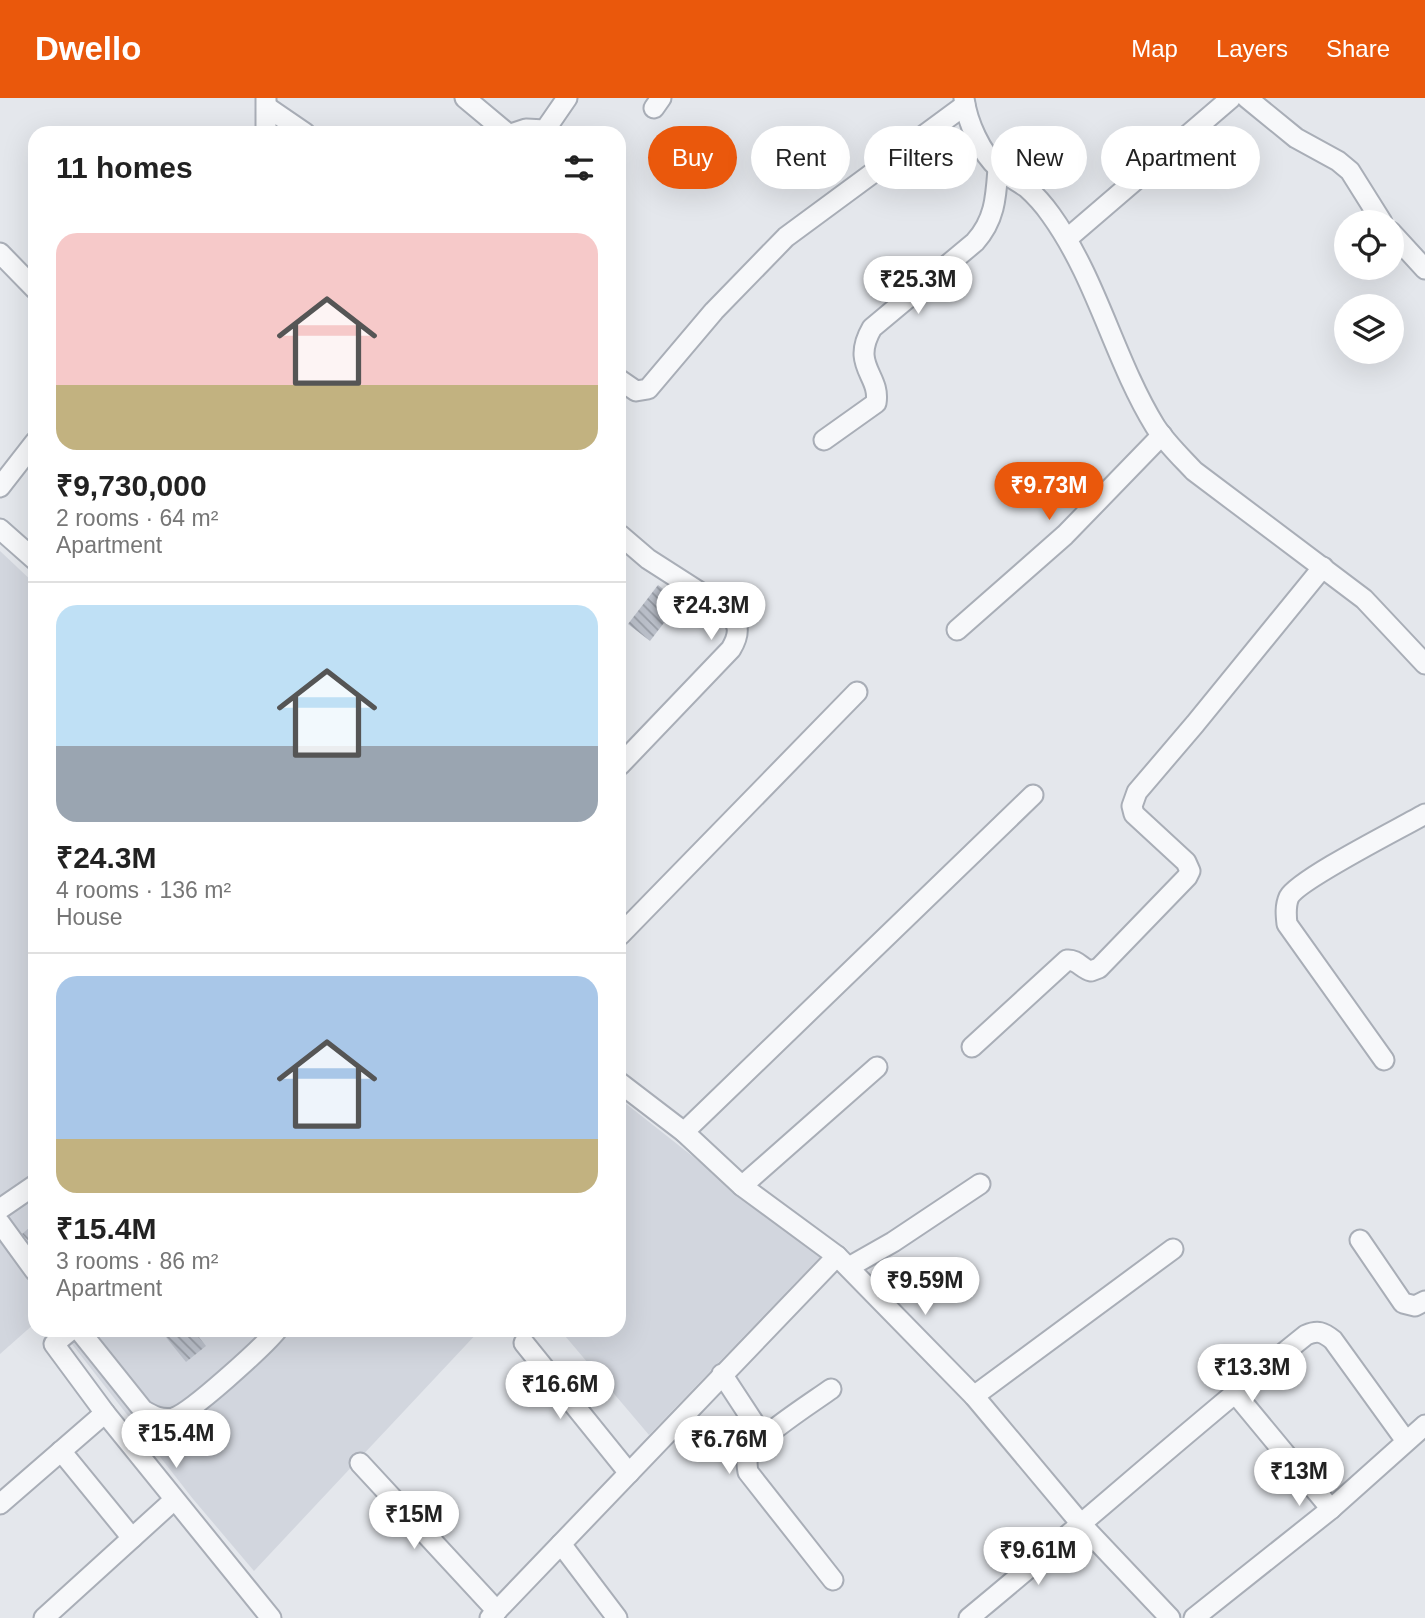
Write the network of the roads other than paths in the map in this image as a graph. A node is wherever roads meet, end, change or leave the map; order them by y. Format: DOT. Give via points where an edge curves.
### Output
graph roads {
  1 [pos="466,98"];
  2 [pos="567,98"];
  3 [pos="1231,98"];
  4 [pos="1247,98"];
  5 [pos="266,103"];
  6 [pos="970,103"];
  7 [pos="266,126"];
  8 [pos="296,126"];
  9 [pos="499,126"];
  10 [pos="548,126"];
  11 [pos="991,159"];
  12 [pos="997,189"];
  13 [pos="1028,189"];
  14 [pos="1374,210"];
  15 [pos="1068,238"];
  16 [pos="1404,246"];
  17 [pos="0,253"];
  18 [pos="1425,269"];
  19 [pos="28,282"];
  20 [pos="626,384"];
  21 [pos="1162,435"];
  22 [pos="824,440"];
  23 [pos="28,451"];
  24 [pos="0,487"];
  25 [pos="0,529"];
  26 [pos="626,540"];
  27 [pos="28,554"];
  28 [pos="1322,567"];
  29 [pos="957,631"];
  30 [pos="1425,664"];
  31 [pos="857,692"];
  32 [pos="626,759"];
  33 [pos="1033,795"];
  34 [pos="1425,814"];
  35 [pos="626,929"];
  36 [pos="972,1047"];
  37 [pos="1384,1060"];
  38 [pos="877,1067"];
  39 [pos="626,1088"];
  40 [pos="684,1132"];
  41 [pos="980,1184"];
  42 [pos="742,1186"];
  43 [pos="28,1190"];
  44 [pos="0,1209"];
  45 [pos="0,1223"];
  46 [pos="1360,1240"];
  47 [pos="1173,1249"];
  48 [pos="28,1261"];
  49 [pos="843,1262"];
  50 [pos="1425,1301"];
  51 [pos="62,1337"];
  52 [pos="85,1337"];
  53 [pos="270,1337"];
  54 [pos="524,1343"];
  55 [pos="722,1374"];
  56 [pos="831,1390"];
  57 [pos="1234,1392"];
  58 [pos="974,1396"];
  59 [pos="105,1413"];
  60 [pos="1425,1425"];
  61 [pos="764,1438"];
  62 [pos="1406,1441"];
  63 [pos="61,1451"];
  64 [pos="360,1463"];
  65 [pos="629,1473"];
  66 [pos="174,1500"];
  67 [pos="0,1504"];
  68 [pos="1331,1509"];
  69 [pos="1082,1525"];
  70 [pos="132,1538"];
  71 [pos="561,1544"];
  72 [pos="833,1580"];
  73 [pos="494,1615"];
  74 [pos="44,1618"];
  75 [pos="271,1618"];
  76 [pos="617,1618"];
  77 [pos="969,1618"];
  78 [pos="1170,1618"];
  79 [pos="1194,1618"];
  1 -- 9 [label="street"];
  2 -- 10 [label="street"];
  3 -- 15 [label="street"];
  4 -- 14 [label="street" via="1296,138 1338,161"];
  5 -- 7 [label="street"];
  5 -- 8 [label="street"];
  6 -- 11 [label="street" via="983,149"];
  6 -- 20 [label="street" via="786,237 714,311 648,389 636,391"];
  12 -- 22 [label="street" via="985,231 873,328 864,360 876,403"];
  13 -- 15 [label="street"];
  15 -- 21 [label="street" via="1128,376"];
  16 -- 18 [label="street"];
  17 -- 19 [label="street"];
  21 -- 28 [label="street" via="1194,471"];
  21 -- 29 [label="street" via="1065,535"];
  23 -- 24 [label="street"];
  25 -- 27 [label="street"];
  26 -- 32 [label="street" via="726,609 739,629 732,649"];
  28 -- 30 [label="street" via="1364,599"];
  28 -- 36 [label="street" via="1136,792 1134,814 1186,862 1187,877 1096,970 1067,960"];
  31 -- 35 [label="street"];
  33 -- 40 [label="street"];
  34 -- 37 [label="street" via="1312,877 1294,890 1286,910 1287,924"];
  38 -- 42 [label="street"];
  39 -- 40 [label="street"];
  40 -- 42 [label="street"];
  41 -- 49 [label="street" via="893,1242"];
  42 -- 49 [label="street"];
  43 -- 44 [label="street"];
  45 -- 48 [label="street"];
  46 -- 50 [label="street" via="1404,1303 1415,1306"];
  47 -- 58 [label="street"];
  49 -- 55 [label="street"];
  49 -- 58 [label="street"];
  51 -- 59 [label="street" via="54,1344"];
  52 -- 53 [label="street" via="143,1410 158,1419 181,1415"];
  54 -- 65 [label="street"];
  55 -- 61 [label="street"];
  55 -- 65 [label="street"];
  56 -- 61 [label="street"];
  57 -- 62 [label="street" via="1306,1335 1324,1333"];
  57 -- 68 [label="street"];
  57 -- 69 [label="street"];
  58 -- 69 [label="street"];
  59 -- 63 [label="street"];
  59 -- 66 [label="street"];
  60 -- 62 [label="street"];
  61 -- 72 [label="street" via="749,1453 748,1472"];
  62 -- 68 [label="street"];
  63 -- 67 [label="street"];
  63 -- 70 [label="street"];
  64 -- 73 [label="street"];
  65 -- 71 [label="street"];
  66 -- 70 [label="street"];
  66 -- 75 [label="street"];
  68 -- 79 [label="street"];
  69 -- 77 [label="street"];
  69 -- 78 [label="street"];
  70 -- 74 [label="street"];
  71 -- 73 [label="street"];
  71 -- 76 [label="street"];
}
